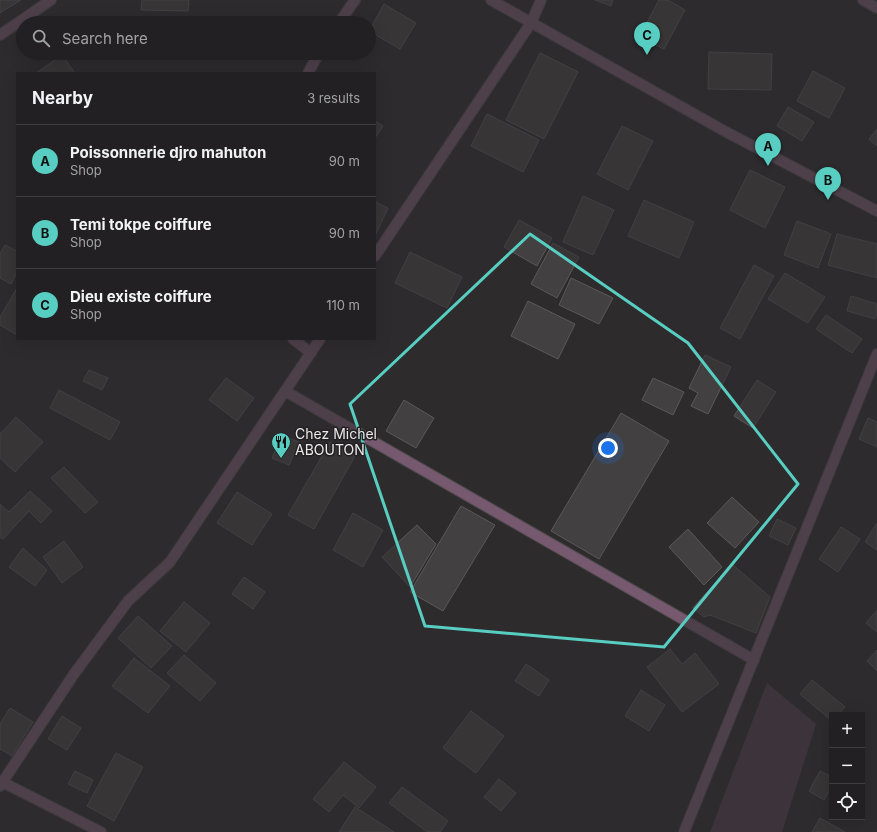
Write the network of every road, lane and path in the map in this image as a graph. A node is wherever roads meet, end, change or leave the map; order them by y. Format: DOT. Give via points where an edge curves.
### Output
graph roads {
  1 [pos="51,0"];
  2 [pos="355,0"];
  3 [pos="491,0"];
  4 [pos="541,0"];
  5 [pos="863,0"];
  6 [pos="877,8"];
  7 [pos="28,16"];
  8 [pos="344,16"];
  9 [pos="531,23"];
  10 [pos="16,24"];
  11 [pos="0,35"];
  12 [pos="315,60"];
  13 [pos="309,72"];
  14 [pos="877,211"];
  15 [pos="376,255"];
  16 [pos="294,340"];
  17 [pos="319,340"];
  18 [pos="311,352"];
  19 [pos="877,354"];
  20 [pos="285,391"];
  21 [pos="754,660"];
  22 [pos="1,783"];
  23 [pos="101,832"];
  24 [pos="684,832"];
  1 -- 7 [label="street"];
  2 -- 8 [label="street"];
  3 -- 9 [label="street"];
  4 -- 9 [label="street"];
  5 -- 6 [label="street"];
  9 -- 14 [label="street" via="728,133"];
  9 -- 15 [label="street"];
  10 -- 11 [label="street"];
  12 -- 13 [label="street"];
  16 -- 18 [label="street"];
  17 -- 18 [label="street"];
  18 -- 20 [label="street"];
  19 -- 21 [label="street"];
  20 -- 21 [label="street"];
  20 -- 22 [label="street" via="170,562 128,600 74,674"];
  21 -- 24 [label="street"];
  22 -- 23 [label="street"];
}
